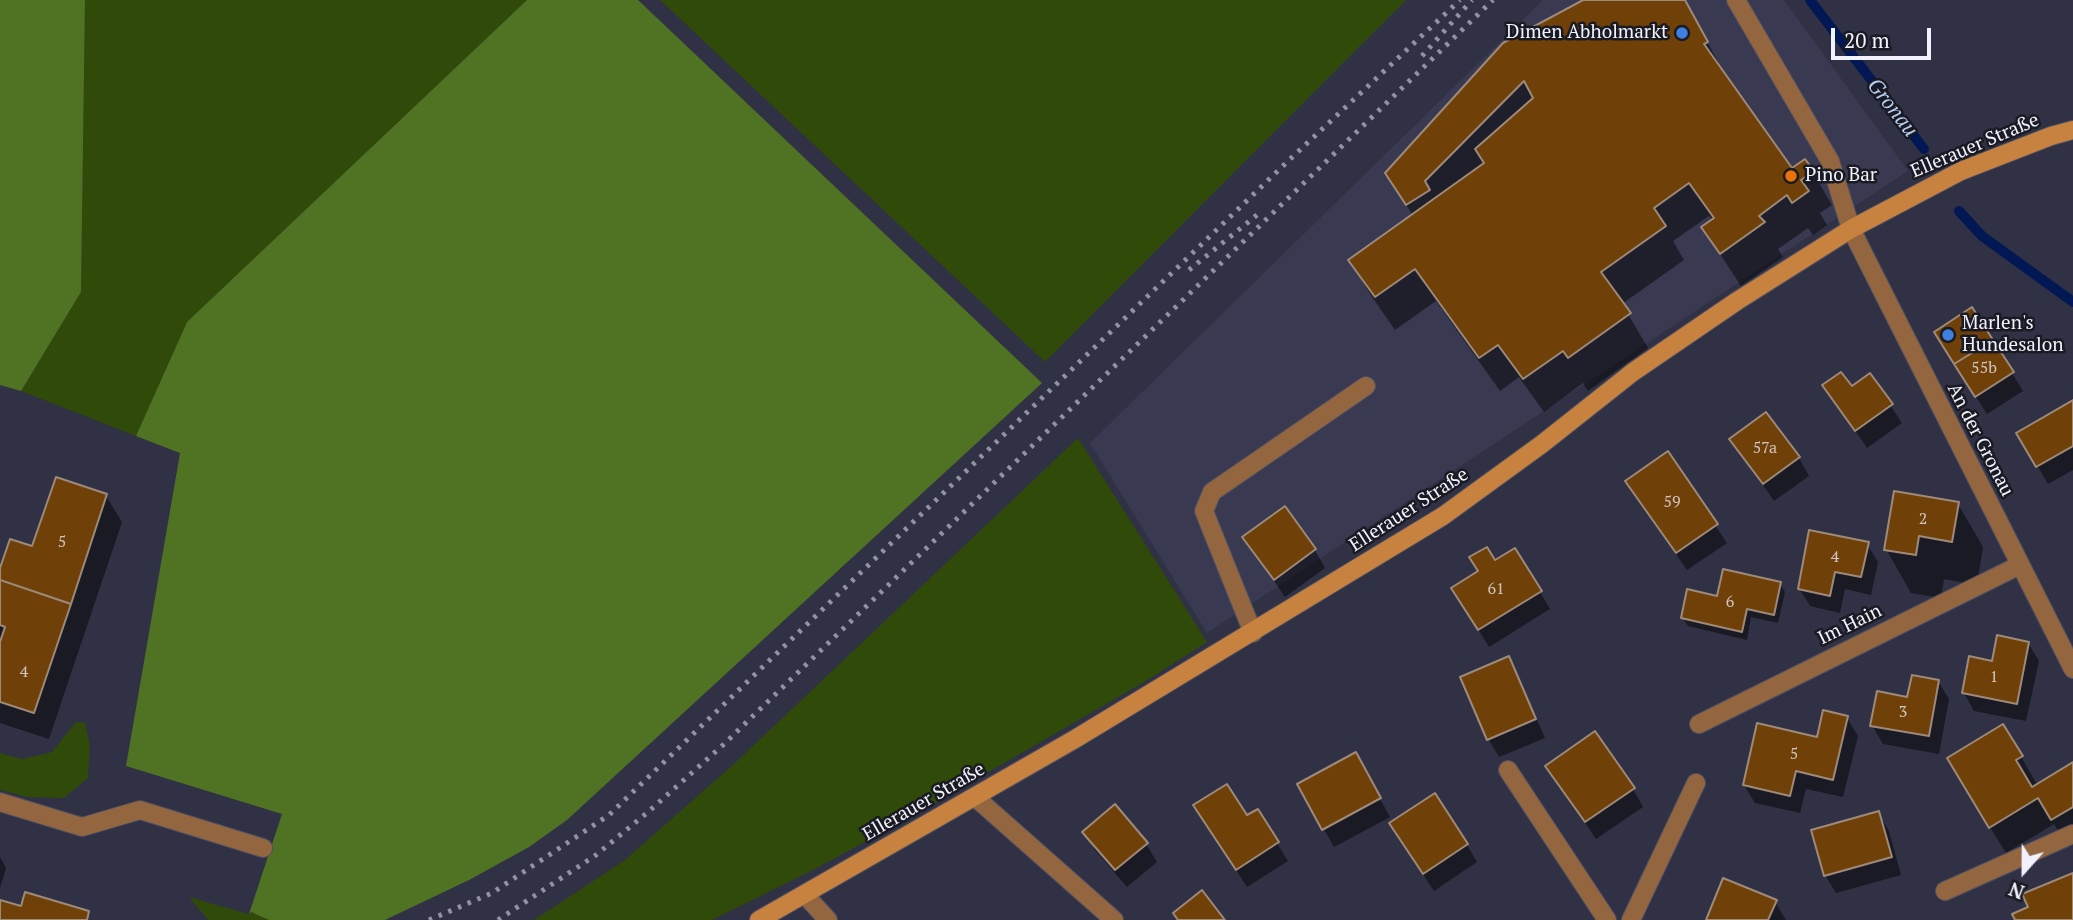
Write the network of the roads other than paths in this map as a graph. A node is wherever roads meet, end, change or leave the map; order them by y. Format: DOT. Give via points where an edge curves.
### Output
graph roads {
  1 [pos="1736,0"];
  2 [pos="2073,130"];
  3 [pos="1851,229"];
  4 [pos="1366,386"];
  5 [pos="2020,565"];
  6 [pos="1253,633"];
  7 [pos="2073,669"];
  8 [pos="1699,724"];
  9 [pos="1508,770"];
  10 [pos="1696,783"];
  11 [pos="975,797"];
  12 [pos="0,802"];
  13 [pos="2073,834"];
  14 [pos="263,848"];
  15 [pos="1945,891"];
  16 [pos="805,895"];
  17 [pos="759,920"];
  18 [pos="828,920"];
  19 [pos="1114,920"];
  20 [pos="1607,920"];
  21 [pos="1631,920"];
  1 -- 3 [label="street, An der Gronau" via="1830,161"];
  2 -- 3 [label="main road, Ellerauer Straße" via="1961,171"];
  3 -- 5 [label="street, An der Gronau"];
  3 -- 6 [label="main road, Ellerauer Straße" via="1633,372 1443,516"];
  4 -- 6 [label="street" via="1212,492 1204,511"];
  5 -- 7 [label="street, An der Gronau"];
  5 -- 8 [label="street, Im Hain"];
  6 -- 11 [label="main road, Ellerauer Straße"];
  9 -- 20 [label="street"];
  10 -- 21 [label="street"];
  11 -- 16 [label="main road, Ellerauer Straße"];
  11 -- 19 [label="street"];
  12 -- 14 [label="street" via="82,827 140,810"];
  13 -- 15 [label="street"];
  16 -- 17 [label="main road, Ellerauer Straße"];
  16 -- 18 [label="street"];
}
